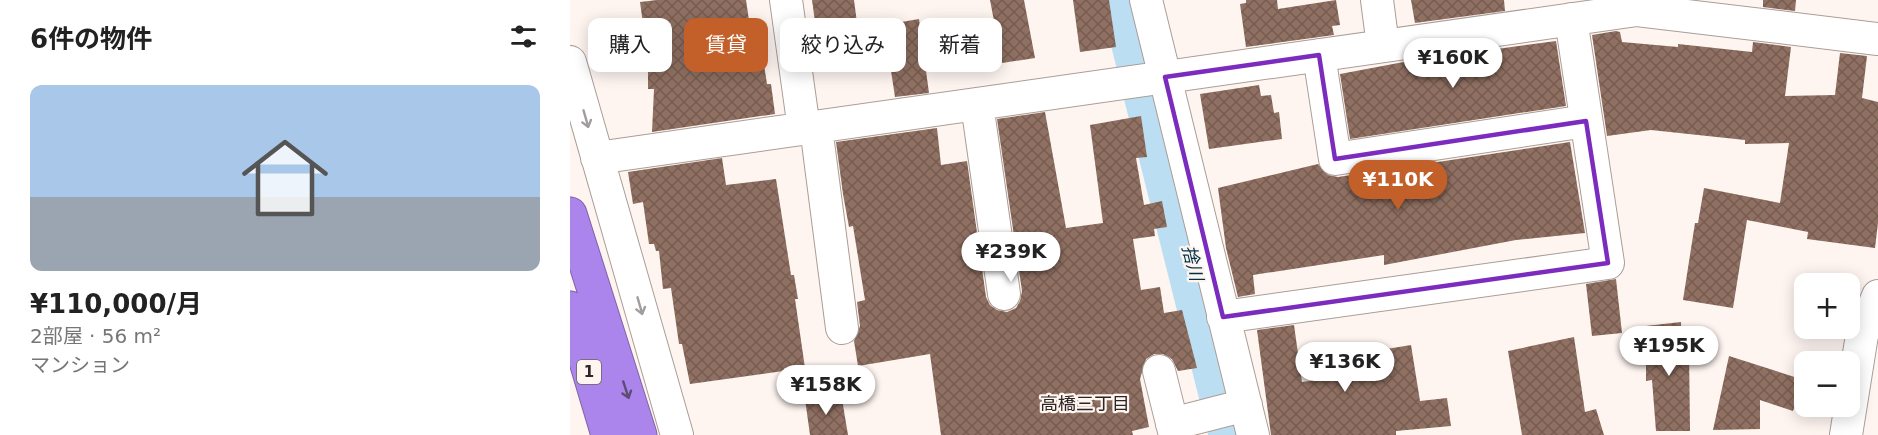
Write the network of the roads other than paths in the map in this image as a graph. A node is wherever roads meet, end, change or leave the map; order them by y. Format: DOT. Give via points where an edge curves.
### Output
graph roads {
  1 [pos="786,0"];
  2 [pos="1146,0"];
  3 [pos="1377,0"];
  4 [pos="1571,19"];
  5 [pos="1878,39"];
  6 [pos="1383,46"];
  7 [pos="1319,55"];
  8 [pos="570,63"];
  9 [pos="1165,77"];
  10 [pos="977,104"];
  11 [pos="1586,121"];
  12 [pos="810,128"];
  13 [pos="597,158"];
  14 [pos="570,214"];
  15 [pos="1004,294"];
  16 [pos="1878,296"];
  17 [pos="570,308"];
  18 [pos="1222,317"];
  19 [pos="842,328"];
  20 [pos="1160,371"];
  21 [pos="1246,405"];
  22 [pos="1174,430"];
  23 [pos="608,435"];
  24 [pos="640,435"];
  25 [pos="677,435"];
  26 [pos="1253,435"];
  27 [pos="1846,435"];
  1 -- 12 [label="street"];
  2 -- 9 [label="street"];
  3 -- 6 [label="street"];
  4 -- 5 [label="street" via="1637,10"];
  4 -- 6 [label="street"];
  4 -- 11 [label="street"];
  6 -- 7 [label="street"];
  7 -- 9 [label="street"];
  7 -- 11 [label="street" via="1335,159"];
  8 -- 13 [label="street, one-way"];
  9 -- 10 [label="street"];
  9 -- 18 [label="street"];
  10 -- 12 [label="street"];
  10 -- 15 [label="street"];
  11 -- 18 [label="street" via="1608,262"];
  12 -- 13 [label="street"];
  12 -- 19 [label="street"];
  13 -- 25 [label="street, one-way"];
  14 -- 24 [label="highway, one-way"];
  16 -- 27 [label="street" via="1862,335"];
  17 -- 23 [label="highway, 1"];
  18 -- 21 [label="street"];
  20 -- 22 [label="street"];
  21 -- 22 [label="street"];
  21 -- 26 [label="street"];
}
